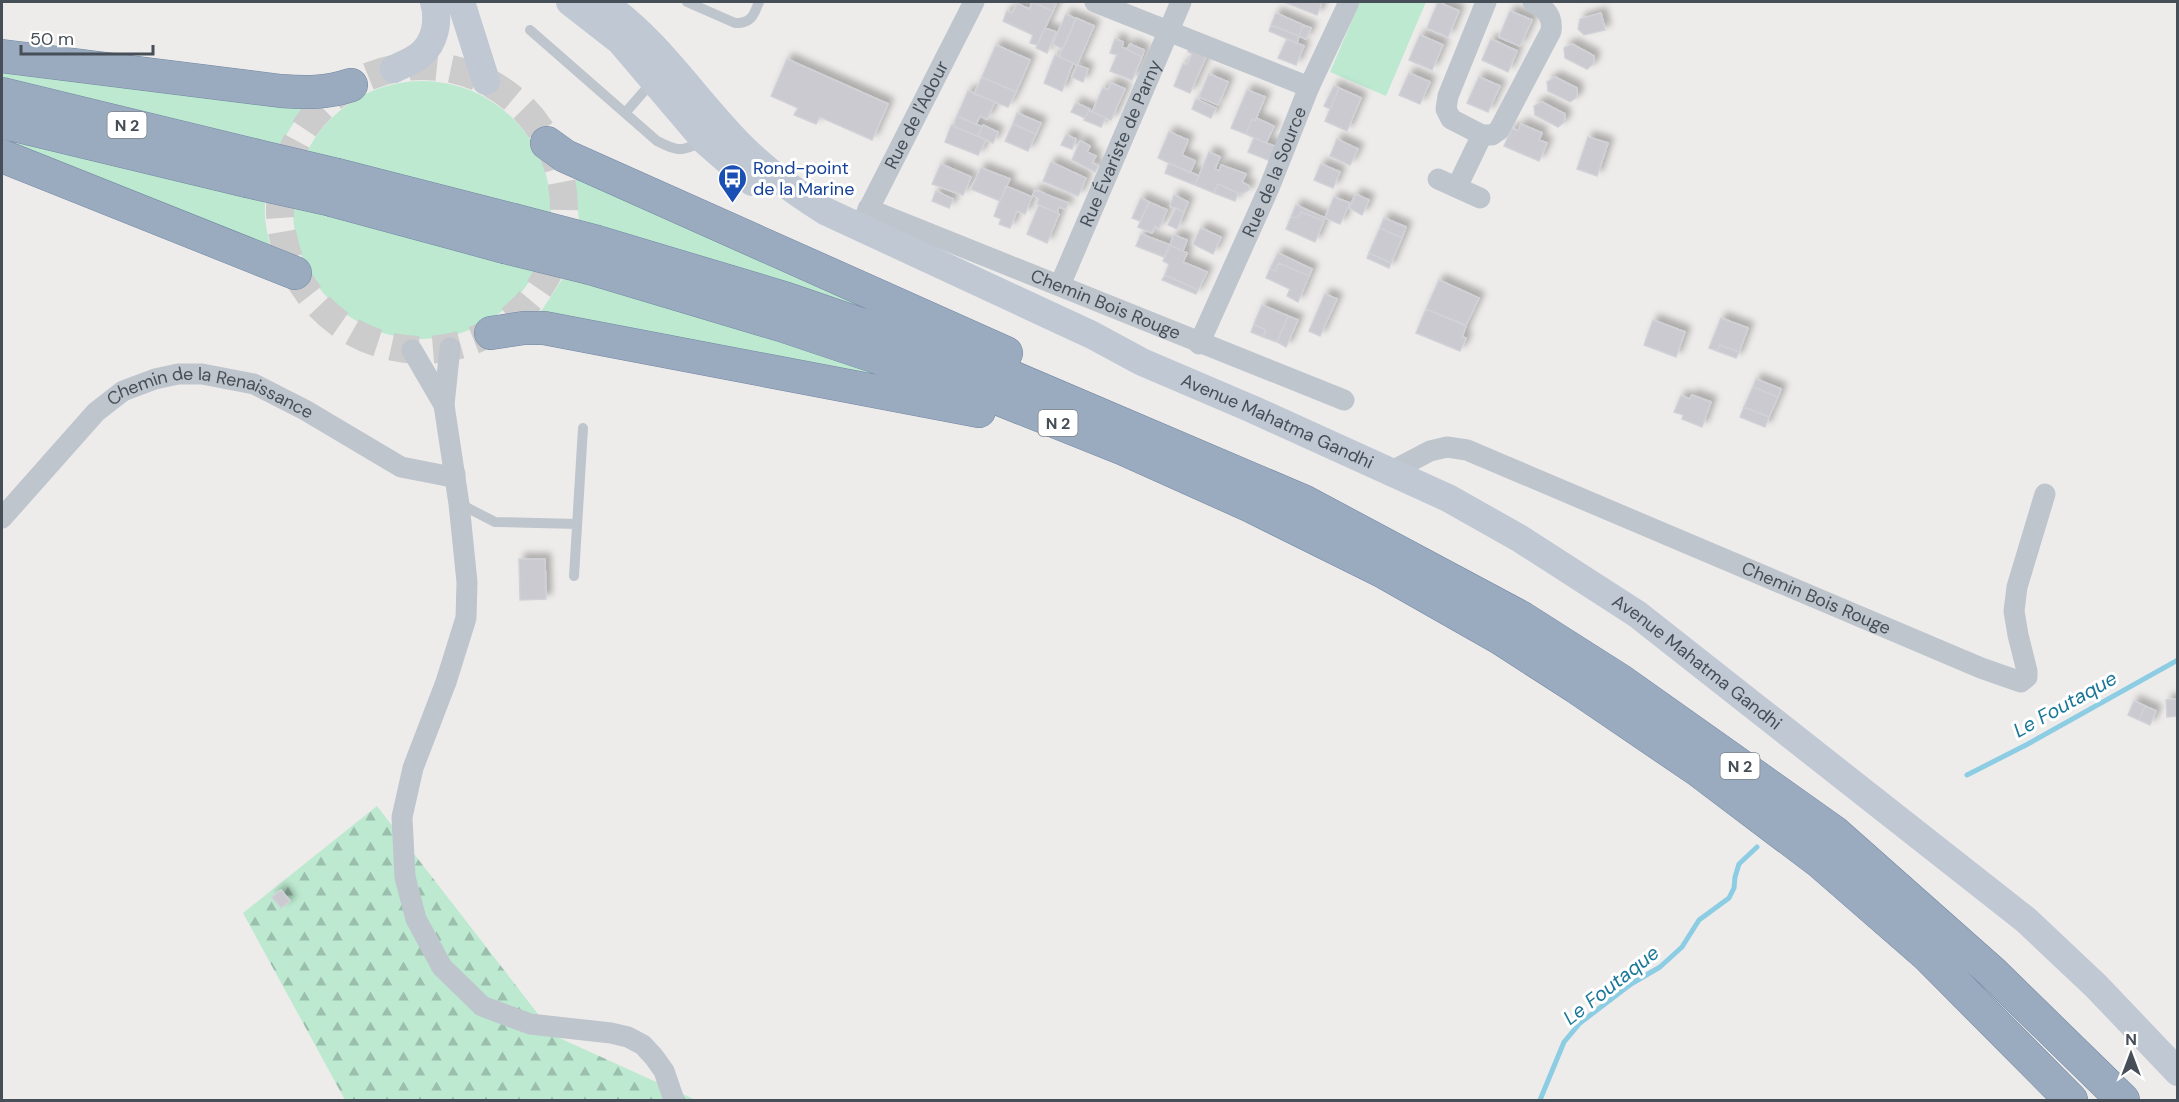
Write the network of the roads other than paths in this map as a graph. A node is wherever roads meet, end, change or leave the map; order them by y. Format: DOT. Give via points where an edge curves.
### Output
graph roads {
  1 [pos="434,2"];
  2 [pos="461,2"];
  3 [pos="476,2"];
  4 [pos="570,2"];
  5 [pos="602,2"];
  6 [pos="687,2"];
  7 [pos="759,2"];
  8 [pos="974,2"];
  9 [pos="1095,2"];
  10 [pos="1181,2"];
  11 [pos="1349,2"];
  12 [pos="1486,2"];
  13 [pos="1533,2"];
  14 [pos="469,29"];
  15 [pos="530,30"];
  16 [pos="1168,31"];
  17 [pos="2,56"];
  18 [pos="394,69"];
  19 [pos="654,80"];
  20 [pos="486,81"];
  21 [pos="351,85"];
  22 [pos="1309,87"];
  23 [pos="2,94"];
  24 [pos="625,112"];
  25 [pos="2,122"];
  26 [pos="1482,135"];
  27 [pos="723,142"];
  28 [pos="547,143"];
  29 [pos="2,156"];
  30 [pos="250,168"];
  31 [pos="1480,198"];
  32 [pos="863,219"];
  33 [pos="593,255"];
  34 [pos="295,273"];
  35 [pos="1060,285"];
  36 [pos="491,333"];
  37 [pos="1199,344"];
  38 [pos="450,348"];
  39 [pos="412,350"];
  40 [pos="1142,362"];
  41 [pos="1344,400"];
  42 [pos="444,405"];
  43 [pos="583,428"];
  44 [pos="1392,471"];
  45 [pos="454,474"];
  46 [pos="2045,494"];
  47 [pos="1305,502"];
  48 [pos="459,504"];
  49 [pos="2,518"];
  50 [pos="577,524"];
  51 [pos="574,576"];
  52 [pos="1500,638"];
  53 [pos="2178,1072"];
  54 [pos="674,1101"];
  55 [pos="2072,1101"];
  56 [pos="2123,1101"];
  1 -- 18 [label="main road" via="437,23 431,40 421,55"];
  2 -- 14 [label="main road"];
  3 -- 14 [label="main road"];
  4 -- 19 [label="main road, Avenue Mahatma Gandhi" via="620,41"];
  5 -- 27 [label="main road, Avenue Mahatma Gandhi" via="650,44"];
  6 -- 7 [label="lane" via="741,24 753,17"];
  8 -- 32 [label="street, Rue de l'Adour"];
  9 -- 16 [label="street"];
  10 -- 16 [label="street, Rue Évariste de Parny"];
  11 -- 22 [label="street, Rue de la Source"];
  12 -- 26 [label="street" via="1446,109 1451,119"];
  13 -- 26 [label="street" via="1549,14 1551,31 1499,130"];
  14 -- 20 [label="main road"];
  15 -- 24 [label="lane"];
  16 -- 22 [label="street"];
  16 -- 35 [label="street, Rue Évariste de Parny"];
  17 -- 21 [label="highway" via="281,91 315,93"];
  19 -- 24 [label="lane"];
  19 -- 27 [label="main road, Avenue Mahatma Gandhi" via="668,80 675,85"];
  22 -- 37 [label="street, Rue de la Source"];
  23 -- 30 [label="highway, N 2"];
  24 -- 27 [label="lane" via="657,141 671,148 685,150"];
  25 -- 30 [label="highway, N 2"];
  26 -- 31 [label="street" via="1447,183"];
  27 -- 32 [label="main road, Avenue Mahatma Gandhi" via="825,211"];
  27 -- 40 [label="main road, Avenue Mahatma Gandhi" via="768,195 815,227 1010,312 1124,359"];
  28 -- 47 [label="highway" via="565,156 1160,421 1257,467"];
  29 -- 34 [label="highway"];
  30 -- 33 [label="highway, N 2, bridge"];
  32 -- 35 [label="street, Chemin Bois Rouge"];
  32 -- 40 [label="main road, Avenue Mahatma Gandhi"];
  33 -- 47 [label="highway, N 2" via="787,299 1000,372"];
  33 -- 52 [label="highway, N 2" via="781,325 984,393 1124,449 1382,571"];
  35 -- 37 [label="street, Chemin Bois Rouge"];
  36 -- 52 [label="highway" via="544,328 968,408 1056,436 1169,483"];
  37 -- 41 [label="street, Chemin Bois Rouge"];
  38 -- 42 [label="street"];
  39 -- 42 [label="street"];
  40 -- 44 [label="main road, Avenue Mahatma Gandhi"];
  42 -- 45 [label="street"];
  43 -- 50 [label="lane"];
  44 -- 46 [label="street, Chemin Bois Rouge" via="1430,451 1447,447 1467,450 2021,682 2027,671 2014,611 2017,587"];
  44 -- 53 [label="main road, Avenue Mahatma Gandhi" via="1519,537 1637,614 2026,920"];
  45 -- 48 [label="street"];
  45 -- 49 [label="street, Chemin de la Renaissance" via="400,467 254,384 202,374 178,374 123,391 96,412"];
  47 -- 56 [label="highway, N 2" via="1522,618 1621,681 1834,832 1992,972"];
  48 -- 50 [label="lane" via="495,522"];
  48 -- 54 [label="street" via="467,582 466,618 413,768 402,817 405,877 416,919 442,967 482,1006 530,1024 628,1037 654,1057 664,1071"];
  50 -- 51 [label="lane"];
  52 -- 55 [label="highway, N 2" via="1698,770 1820,862 1928,956"];
}
